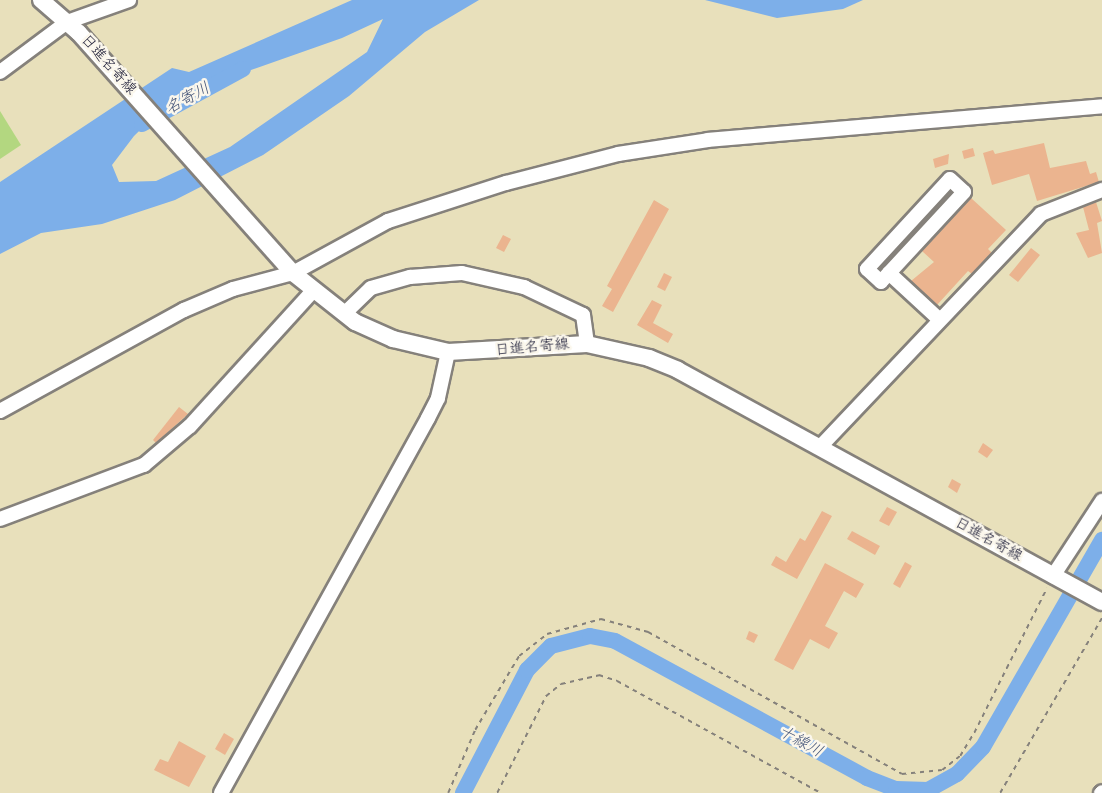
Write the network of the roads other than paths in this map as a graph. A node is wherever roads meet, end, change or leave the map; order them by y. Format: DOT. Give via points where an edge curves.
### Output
graph roads {
  1 [pos="41,0"];
  2 [pos="129,0"];
  3 [pos="73,27"];
  4 [pos="0,72"];
  5 [pos="1102,106"];
  6 [pos="1102,189"];
  7 [pos="910,222"];
  8 [pos="924,235"];
  9 [pos="293,273"];
  10 [pos="889,273"];
  11 [pos="314,291"];
  12 [pos="344,314"];
  13 [pos="940,320"];
  14 [pos="586,344"];
  15 [pos="448,352"];
  16 [pos="0,411"];
  17 [pos="820,447"];
  18 [pos="1102,501"];
  19 [pos="0,519"];
  20 [pos="1058,578"];
  21 [pos="1101,601"];
  22 [pos="221,793"];
  1 -- 3 [label="main road, 日進名寄線"];
  2 -- 3 [label="street"];
  3 -- 4 [label="street"];
  3 -- 9 [label="main road, 日進名寄線"];
  5 -- 9 [label="street" via="781,132 618,154 506,183 388,221"];
  6 -- 13 [label="street" via="1041,214"];
  7 -- 8 [label="street"];
  7 -- 8 [label="street" via="950,179 964,192"];
  7 -- 10 [label="street" via="867,269 881,282"];
  8 -- 10 [label="street"];
  9 -- 11 [label="main road, 日進名寄線"];
  9 -- 16 [label="street" via="233,289 184,310"];
  10 -- 13 [label="street"];
  11 -- 12 [label="main road, 日進名寄線"];
  11 -- 19 [label="street" via="190,426 144,465"];
  12 -- 14 [label="street" via="371,288 410,277 462,273 524,287 583,315"];
  12 -- 15 [label="main road, 日進名寄線" via="393,339"];
  13 -- 17 [label="street"];
  14 -- 15 [label="main road, 日進名寄線"];
  14 -- 17 [label="main road, 日進名寄線" via="617,348 678,370"];
  15 -- 22 [label="street" via="438,398"];
  17 -- 20 [label="main road, 日進名寄線"];
  18 -- 20 [label="street"];
  20 -- 21 [label="main road, 日進名寄線"];
}
